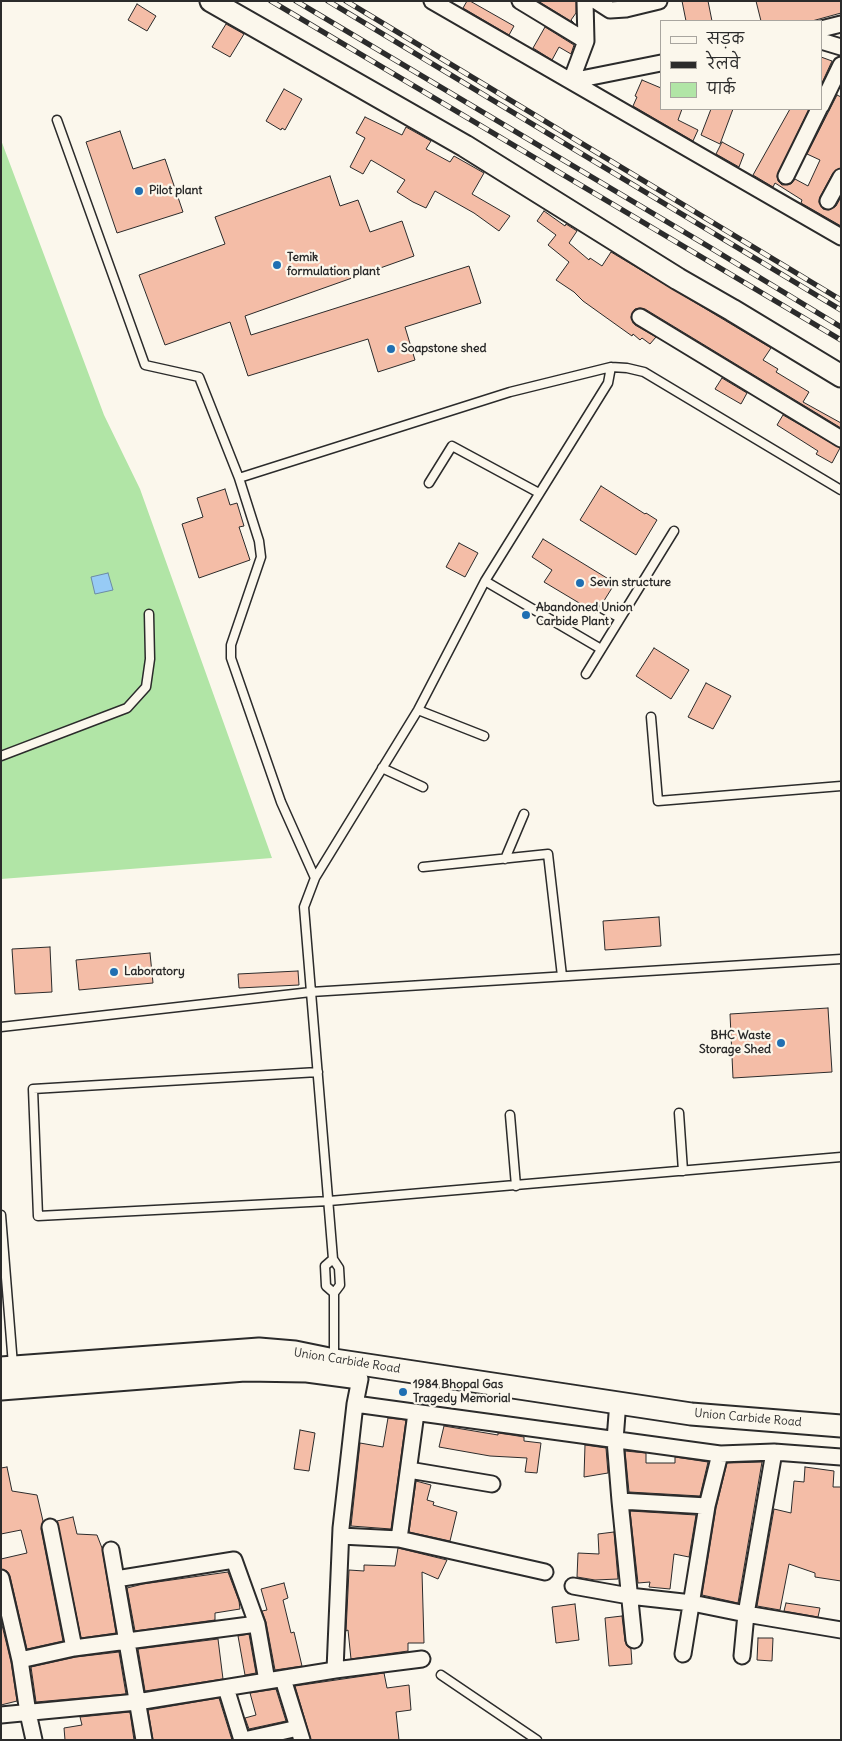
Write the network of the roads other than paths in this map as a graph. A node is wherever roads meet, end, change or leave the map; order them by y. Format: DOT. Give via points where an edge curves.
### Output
graph roads {
  1 [pos="211,1"];
  2 [pos="432,1"];
  3 [pos="520,1"];
  4 [pos="585,1"];
  5 [pos="596,1"];
  6 [pos="659,1"];
  7 [pos="626,5"];
  8 [pos="841,24"];
  9 [pos="822,29"];
  10 [pos="586,41"];
  11 [pos="822,41"];
  12 [pos="841,47"];
  13 [pos="660,63"];
  14 [pos="841,65"];
  15 [pos="571,80"];
  16 [pos="822,100"];
  17 [pos="817,110"];
  18 [pos="57,120"];
  19 [pos="786,176"];
  20 [pos="841,177"];
  21 [pos="828,201"];
  22 [pos="841,237"];
  23 [pos="640,316"];
  24 [pos="611,367"];
  25 [pos="841,376"];
  26 [pos="841,439"];
  27 [pos="239,478"];
  28 [pos="429,483"];
  29 [pos="841,490"];
  30 [pos="539,493"];
  31 [pos="674,531"];
  32 [pos="484,582"];
  33 [pos="603,609"];
  34 [pos="149,614"];
  35 [pos="620,618"];
  36 [pos="601,649"];
  37 [pos="586,674"];
  38 [pos="418,710"];
  39 [pos="651,718"];
  40 [pos="484,736"];
  41 [pos="1,756"];
  42 [pos="382,768"];
  43 [pos="841,786"];
  44 [pos="423,787"];
  45 [pos="524,814"];
  46 [pos="505,859"];
  47 [pos="423,867"];
  48 [pos="315,878"];
  49 [pos="841,959"];
  50 [pos="562,976"];
  51 [pos="311,992"];
  52 [pos="1,1027"];
  53 [pos="318,1072"];
  54 [pos="679,1113"];
  55 [pos="510,1115"];
  56 [pos="841,1157"];
  57 [pos="683,1171"];
  58 [pos="516,1186"];
  59 [pos="329,1201"];
  60 [pos="1,1215"];
  61 [pos="2,1226"];
  62 [pos="333,1259"];
  63 [pos="334,1293"];
  64 [pos="334,1367"];
  65 [pos="9,1378"];
  66 [pos="360,1379"];
  67 [pos="354,1404"];
  68 [pos="416,1413"];
  69 [pos="617,1414"];
  70 [pos="841,1426"];
  71 [pos="841,1437"];
  72 [pos="615,1440"];
  73 [pos="774,1452"];
  74 [pos="720,1454"];
  75 [pos="841,1457"];
  76 [pos="409,1470"];
  77 [pos="492,1484"];
  78 [pos="620,1501"];
  79 [pos="708,1506"];
  80 [pos="50,1528"];
  81 [pos="340,1536"];
  82 [pos="398,1539"];
  83 [pos="111,1550"];
  84 [pos="544,1572"];
  85 [pos="1,1578"];
  86 [pos="116,1579"];
  87 [pos="573,1586"];
  88 [pos="629,1596"];
  89 [pos="692,1602"];
  90 [pos="746,1614"];
  91 [pos="257,1624"];
  92 [pos="841,1630"];
  93 [pos="634,1640"];
  94 [pos="127,1642"];
  95 [pos="74,1648"];
  96 [pos="683,1654"];
  97 [pos="742,1656"];
  98 [pos="422,1659"];
  99 [pos="20,1660"];
  100 [pos="335,1670"];
  101 [pos="441,1674"];
  102 [pos="283,1679"];
  103 [pos="267,1681"];
  104 [pos="226,1688"];
  105 [pos="137,1702"];
  106 [pos="28,1713"];
  107 [pos="1,1715"];
  108 [pos="300,1734"];
  109 [pos="34,1740"];
  110 [pos="144,1740"];
  111 [pos="243,1740"];
  112 [pos="536,1740"];
  1 -- 25 [label="street" via="465,146"];
  2 -- 15 [label="street"];
  3 -- 10 [label="street"];
  4 -- 10 [label="street"];
  5 -- 7 [label="street" via="610,10"];
  6 -- 7 [label="street"];
  8 -- 9 [label="street"];
  10 -- 15 [label="street"];
  11 -- 12 [label="street"];
  13 -- 15 [label="street"];
  14 -- 16 [label="street"];
  15 -- 22 [label="street"];
  17 -- 19 [label="street"];
  18 -- 27 [label="lane" via="145,365 199,377"];
  20 -- 21 [label="street"];
  23 -- 26 [label="street"];
  24 -- 27 [label="lane" via="510,392"];
  24 -- 29 [label="lane" via="644,372"];
  24 -- 30 [label="lane" via="608,383"];
  27 -- 48 [label="lane" via="261,557 231,645 231,658 281,802"];
  28 -- 30 [label="lane" via="452,446"];
  30 -- 32 [label="lane"];
  31 -- 35 [label="lane"];
  32 -- 36 [label="lane"];
  32 -- 38 [label="lane"];
  33 -- 35 [label="lane"];
  34 -- 41 [label="lane" via="150,660 146,687 127,708"];
  35 -- 36 [label="lane"];
  36 -- 37 [label="lane"];
  38 -- 40 [label="lane"];
  38 -- 42 [label="lane"];
  39 -- 43 [label="lane" via="658,801"];
  42 -- 44 [label="lane"];
  42 -- 48 [label="lane"];
  45 -- 46 [label="lane"];
  46 -- 47 [label="lane"];
  46 -- 50 [label="lane" via="548,854"];
  48 -- 51 [label="lane" via="304,907"];
  49 -- 50 [label="lane"];
  50 -- 51 [label="lane"];
  51 -- 52 [label="lane"];
  51 -- 53 [label="lane"];
  53 -- 59 [label="lane"];
  53 -- 59 [label="lane" via="33,1089 38,1216"];
  54 -- 57 [label="lane"];
  55 -- 58 [label="lane"];
  56 -- 57 [label="lane"];
  57 -- 58 [label="lane"];
  58 -- 59 [label="lane"];
  59 -- 62 [label="lane"];
  60 -- 61 [label="lane"];
  61 -- 65 [label="lane"];
  62 -- 63 [label="lane" via="339,1268 340,1285"];
  62 -- 63 [label="lane" via="325,1266 326,1286"];
  63 -- 64 [label="lane"];
  64 -- 65 [label="street, Union Carbide Road" via="308,1371"];
  64 -- 66 [label="street, Union Carbide Road"];
  64 -- 70 [label="street, Union Carbide Road" via="692,1414"];
  66 -- 67 [label="street"];
  66 -- 69 [label="street, Union Carbide Road"];
  67 -- 68 [label="street"];
  67 -- 81 [label="street"];
  68 -- 72 [label="street"];
  68 -- 76 [label="street"];
  69 -- 71 [label="street, Union Carbide Road"];
  69 -- 72 [label="street"];
  72 -- 74 [label="street"];
  72 -- 78 [label="street"];
  73 -- 74 [label="street"];
  73 -- 75 [label="street"];
  73 -- 90 [label="street"];
  74 -- 79 [label="street"];
  76 -- 77 [label="street"];
  76 -- 82 [label="street"];
  78 -- 79 [label="street"];
  78 -- 88 [label="street"];
  79 -- 89 [label="street"];
  80 -- 95 [label="street"];
  81 -- 82 [label="street"];
  81 -- 100 [label="street"];
  82 -- 84 [label="street"];
  83 -- 86 [label="street"];
  85 -- 99 [label="street"];
  86 -- 91 [label="street" via="234,1560"];
  86 -- 94 [label="street"];
  87 -- 88 [label="street"];
  88 -- 89 [label="street"];
  88 -- 93 [label="street"];
  89 -- 90 [label="street"];
  89 -- 96 [label="street"];
  90 -- 92 [label="street"];
  90 -- 97 [label="street"];
  91 -- 94 [label="street"];
  91 -- 103 [label="street"];
  94 -- 95 [label="street"];
  94 -- 105 [label="street"];
  95 -- 99 [label="street"];
  98 -- 100 [label="street"];
  99 -- 106 [label="street"];
  100 -- 102 [label="street"];
  101 -- 112 [label="lane"];
  102 -- 103 [label="street"];
  102 -- 108 [label="street"];
  103 -- 104 [label="street"];
  104 -- 105 [label="street"];
  104 -- 111 [label="street"];
  105 -- 106 [label="street"];
  105 -- 110 [label="street"];
  106 -- 107 [label="street"];
  106 -- 109 [label="street"];
  108 -- 111 [label="street"];
}
